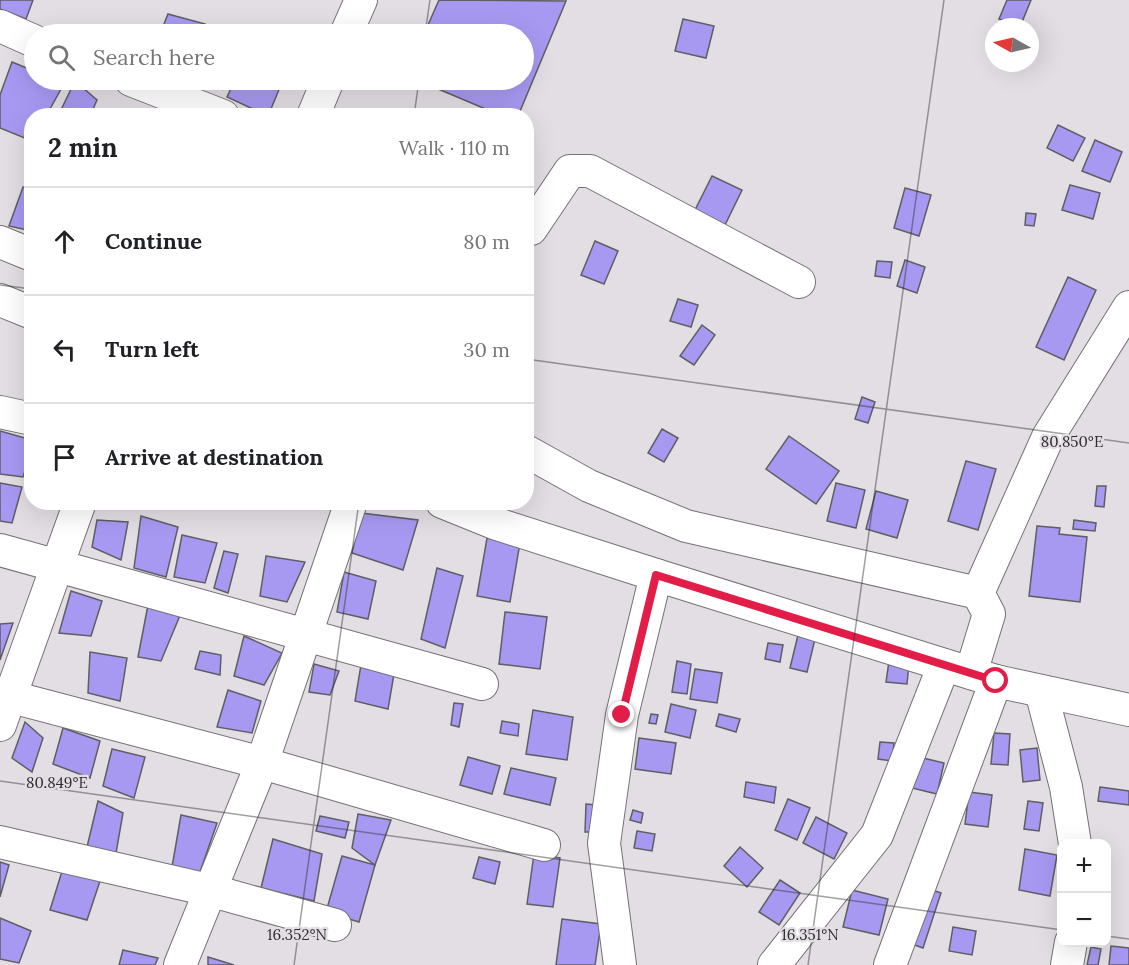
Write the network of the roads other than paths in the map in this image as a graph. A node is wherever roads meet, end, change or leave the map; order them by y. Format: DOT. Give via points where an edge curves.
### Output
graph roads {
  1 [pos="361,0"];
  2 [pos="350,24"];
  3 [pos="0,26"];
  4 [pos="24,36"];
  5 [pos="157,90"];
  6 [pos="324,90"];
  7 [pos="203,108"];
  8 [pos="316,108"];
  9 [pos="534,223"];
  10 [pos="0,242"];
  11 [pos="24,252"];
  12 [pos="799,282"];
  13 [pos="0,300"];
  14 [pos="1129,307"];
  15 [pos="24,309"];
  16 [pos="0,412"];
  17 [pos="24,417"];
  18 [pos="534,455"];
  19 [pos="77,510"];
  20 [pos="348,510"];
  21 [pos="462,510"];
  22 [pos="0,550"];
  23 [pos="57,566"];
  24 [pos="656,575"];
  25 [pos="978,593"];
  26 [pos="305,636"];
  27 [pos="970,673"];
  28 [pos="482,684"];
  29 [pos="1041,691"];
  30 [pos="3,705"];
  31 [pos="1129,710"];
  32 [pos="262,763"];
  33 [pos="1074,839"];
  34 [pos="0,842"];
  35 [pos="544,845"];
  36 [pos="209,890"];
  37 [pos="335,925"];
  38 [pos="1070,947"];
  39 [pos="180,965"];
  40 [pos="620,965"];
  41 [pos="774,965"];
  42 [pos="890,965"];
  43 [pos="1067,965"];
  1 -- 2 [label="street"];
  3 -- 4 [label="street"];
  5 -- 7 [label="street"];
  6 -- 8 [label="street"];
  9 -- 12 [label="street" via="570,171 590,171"];
  10 -- 11 [label="street"];
  13 -- 15 [label="street"];
  14 -- 25 [label="street" via="1048,437"];
  16 -- 17 [label="street"];
  18 -- 25 [label="street" via="589,486 686,526"];
  19 -- 23 [label="street"];
  20 -- 26 [label="street"];
  21 -- 24 [label="street"];
  22 -- 23 [label="street"];
  23 -- 26 [label="street"];
  23 -- 30 [label="street"];
  24 -- 27 [label="street"];
  24 -- 40 [label="street" via="622,715 604,843"];
  25 -- 27 [label="street" via="989,614"];
  26 -- 28 [label="street"];
  26 -- 32 [label="street"];
  27 -- 29 [label="street"];
  27 -- 41 [label="street" via="877,835"];
  27 -- 42 [label="street"];
  29 -- 31 [label="street"];
  29 -- 33 [label="street" via="1066,787"];
  30 -- 32 [label="street"];
  32 -- 35 [label="street"];
  32 -- 36 [label="street"];
  34 -- 36 [label="street"];
  36 -- 37 [label="street"];
  36 -- 39 [label="street"];
  38 -- 43 [label="street"];
}
